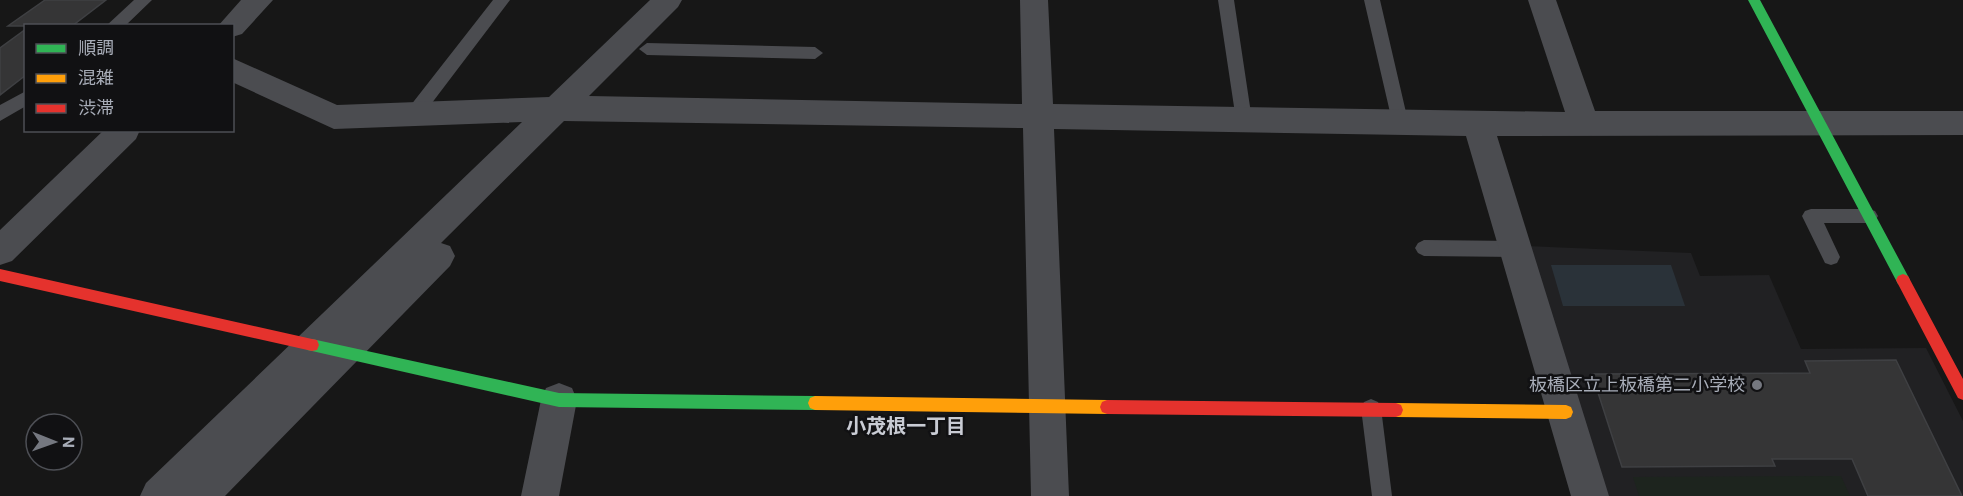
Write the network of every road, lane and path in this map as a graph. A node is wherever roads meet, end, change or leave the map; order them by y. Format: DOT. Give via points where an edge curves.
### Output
graph roads {
  1 [pos="144,0"];
  2 [pos="259,0"];
  3 [pos="502,0"];
  4 [pos="668,0"];
  5 [pos="692,0"];
  6 [pos="1034,0"];
  7 [pos="1226,0"];
  8 [pos="1372,0"];
  9 [pos="1542,0"];
  10 [pos="1754,0"];
  11 [pos="116,24"];
  12 [pos="234,24"];
  13 [pos="647,49"];
  14 [pos="815,53"];
  15 [pos="234,70"];
  16 [pos="24,98"];
  17 [pos="572,109"];
  18 [pos="0,114"];
  19 [pos="413,115"];
  20 [pos="1037,117"];
  21 [pos="1244,120"];
  22 [pos="1400,121"];
  23 [pos="1820,123"];
  24 [pos="1963,123"];
  25 [pos="1478,124"];
  26 [pos="1584,124"];
  27 [pos="123,132"];
  28 [pos="1869,216"];
  29 [pos="1424,248"];
  30 [pos="1516,249"];
  31 [pos="0,251"];
  32 [pos="1832,257"];
  33 [pos="0,275"];
  34 [pos="327,349"];
  35 [pos="1963,393"];
  36 [pos="559,400"];
  37 [pos="1046,405"];
  38 [pos="1371,408"];
  39 [pos="1566,412"];
  40 [pos="159,496"];
  41 [pos="199,496"];
  42 [pos="540,496"];
  43 [pos="1050,496"];
  44 [pos="1382,496"];
  45 [pos="1590,496"];
  1 -- 11 [label="lane"];
  2 -- 12 [label="street"];
  3 -- 19 [label="lane"];
  4 -- 17 [label="street"];
  5 -- 13 [label="street"];
  6 -- 20 [label="street"];
  7 -- 21 [label="lane"];
  8 -- 22 [label="lane"];
  9 -- 26 [label="street"];
  10 -- 23 [label="street"];
  13 -- 14 [label="lane"];
  13 -- 17 [label="street"];
  15 -- 19 [label="street" via="334,117"];
  16 -- 18 [label="lane"];
  17 -- 19 [label="street"];
  17 -- 20 [label="street"];
  17 -- 34 [label="street"];
  20 -- 21 [label="street"];
  20 -- 37 [label="street"];
  21 -- 22 [label="street"];
  22 -- 25 [label="street"];
  23 -- 24 [label="street"];
  23 -- 26 [label="street"];
  23 -- 28 [label="street"];
  25 -- 26 [label="street"];
  25 -- 30 [label="street"];
  27 -- 31 [label="street"];
  28 -- 32 [label="lane" via="1811,216"];
  28 -- 35 [label="street"];
  29 -- 30 [label="lane"];
  30 -- 39 [label="street"];
  33 -- 34 [label="street"];
  34 -- 36 [label="street"];
  34 -- 40 [label="street"];
  34 -- 41 [label="street"];
  36 -- 37 [label="street"];
  36 -- 42 [label="street"];
  37 -- 38 [label="street"];
  37 -- 43 [label="street"];
  38 -- 39 [label="street"];
  38 -- 44 [label="lane"];
  39 -- 45 [label="street"];
}
